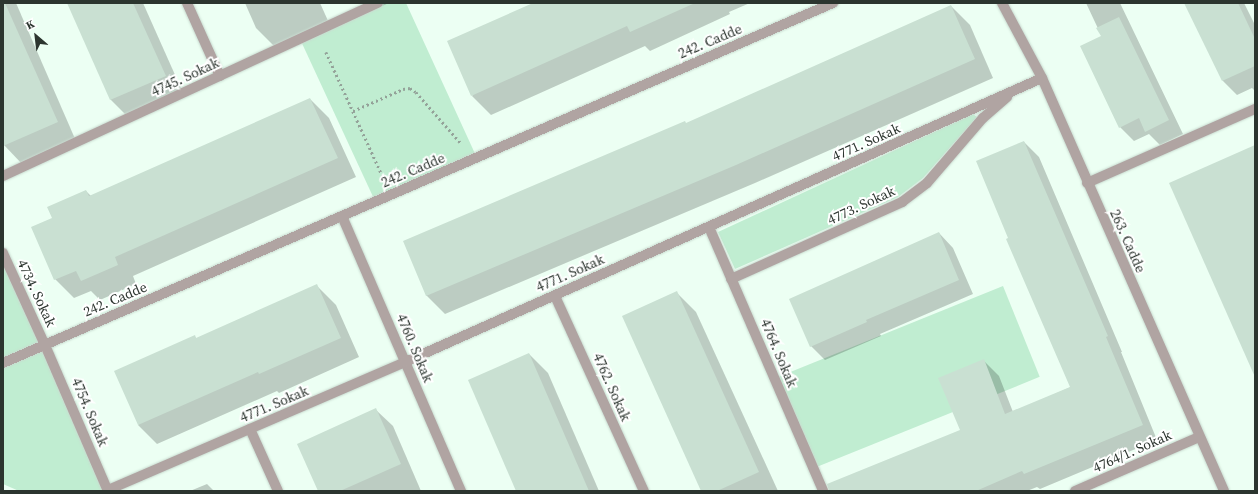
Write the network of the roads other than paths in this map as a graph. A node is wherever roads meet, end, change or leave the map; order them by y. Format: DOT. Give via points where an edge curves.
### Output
graph roads {
  1 [pos="187,3"];
  2 [pos="378,3"];
  3 [pos="833,3"];
  4 [pos="1002,3"];
  5 [pos="220,76"];
  6 [pos="1042,78"];
  7 [pos="1014,91"];
  8 [pos="1255,109"];
  9 [pos="3,176"];
  10 [pos="1087,183"];
  11 [pos="342,216"];
  12 [pos="709,227"];
  13 [pos="3,253"];
  14 [pos="731,279"];
  15 [pos="555,296"];
  16 [pos="45,345"];
  17 [pos="405,362"];
  18 [pos="3,363"];
  19 [pos="250,429"];
  20 [pos="1199,437"];
  21 [pos="108,491"];
  22 [pos="278,491"];
  23 [pos="461,491"];
  24 [pos="644,491"];
  25 [pos="823,491"];
  26 [pos="1076,491"];
  27 [pos="1224,491"];
  1 -- 5 [label="street"];
  2 -- 5 [label="street, 4745. Sokak"];
  3 -- 11 [label="street, 242. Cadde"];
  4 -- 6 [label="street, 263. Cadde"];
  5 -- 9 [label="street, 4745. Sokak"];
  6 -- 7 [label="street, 4771. Sokak"];
  6 -- 10 [label="street, 263. Cadde"];
  7 -- 12 [label="street, 4771. Sokak"];
  7 -- 14 [label="street, 4773. Sokak" via="983,118 927,183 902,202"];
  8 -- 10 [label="street"];
  10 -- 20 [label="street, 263. Cadde"];
  11 -- 16 [label="street, 242. Cadde"];
  11 -- 17 [label="street, 4760. Sokak"];
  12 -- 14 [label="street, 4764. Sokak"];
  12 -- 15 [label="street, 4771. Sokak"];
  13 -- 16 [label="street, 4734. Sokak"];
  14 -- 25 [label="street, 4764. Sokak"];
  15 -- 17 [label="street, 4771. Sokak"];
  15 -- 24 [label="street, 4762. Sokak"];
  16 -- 18 [label="street, 242. Cadde"];
  16 -- 21 [label="street, 4754. Sokak"];
  17 -- 19 [label="street, 4771. Sokak"];
  17 -- 23 [label="street, 4760. Sokak"];
  19 -- 21 [label="street, 4771. Sokak"];
  19 -- 22 [label="street"];
  20 -- 26 [label="street, 4764/1. Sokak"];
  20 -- 27 [label="street, 263. Cadde"];
}
